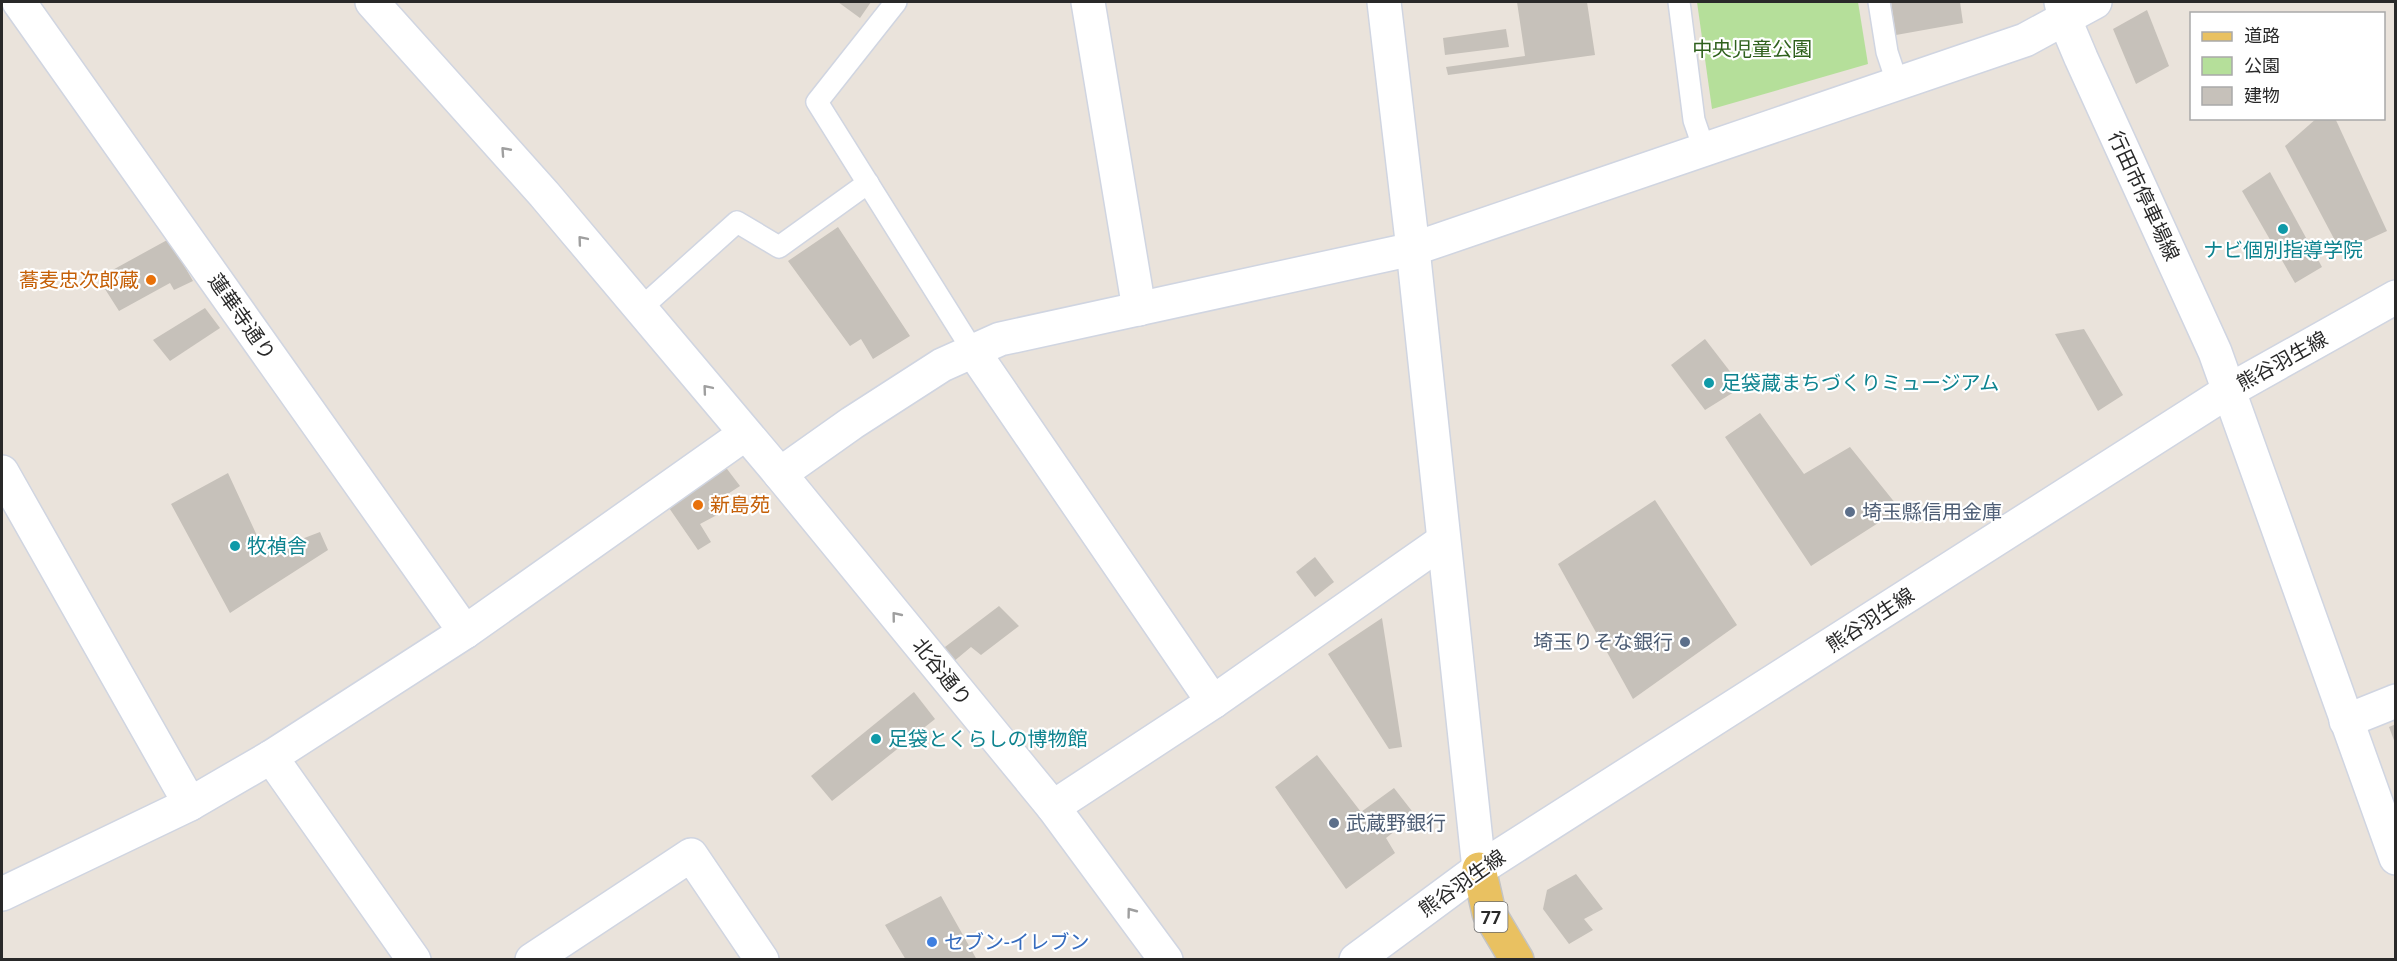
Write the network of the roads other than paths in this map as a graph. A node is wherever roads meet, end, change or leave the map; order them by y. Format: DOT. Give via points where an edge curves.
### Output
graph roads {
  1 [pos="20,2"];
  2 [pos="372,2"];
  3 [pos="896,2"];
  4 [pos="1088,2"];
  5 [pos="1384,2"];
  6 [pos="1679,2"];
  7 [pos="1879,2"];
  8 [pos="2095,2"];
  9 [pos="2063,11"];
  10 [pos="1898,85"];
  11 [pos="1704,149"];
  12 [pos="868,183"];
  13 [pos="1413,249"];
  14 [pos="2396,297"];
  15 [pos="640,309"];
  16 [pos="1139,309"];
  17 [pos="973,351"];
  18 [pos="2230,390"];
  19 [pos="745,434"];
  20 [pos="2,471"];
  21 [pos="780,474"];
  22 [pos="1443,541"];
  23 [pos="465,632"];
  24 [pos="2396,701"];
  25 [pos="1214,702"];
  26 [pos="2346,721"];
  27 [pos="271,757"];
  28 [pos="190,804"];
  29 [pos="1053,807"];
  30 [pos="2396,858"];
  31 [pos="1479,869"];
  32 [pos="2,894"];
  33 [pos="414,960"];
  34 [pos="532,960"];
  35 [pos="762,960"];
  36 [pos="1166,960"];
  37 [pos="1356,960"];
  38 [pos="1517,960"];
  1 -- 23 [label="street, 蓮華寺通り"];
  15 -- 2 [label="street, 北谷通り, one-way" via="544,194"];
  3 -- 12 [label="lane" via="817,102"];
  4 -- 16 [label="street"];
  5 -- 13 [label="street"];
  6 -- 11 [label="lane" via="1694,120"];
  7 -- 10 [label="lane" via="1887,52"];
  8 -- 9 [label="street"];
  9 -- 10 [label="street" via="2025,40"];
  9 -- 18 [label="street, 行田市停車場線"];
  10 -- 11 [label="street"];
  11 -- 13 [label="street"];
  12 -- 15 [label="lane" via="779,247 737,222"];
  12 -- 17 [label="lane"];
  13 -- 16 [label="street"];
  13 -- 22 [label="street"];
  14 -- 18 [label="street, 熊谷羽生線"];
  19 -- 15 [label="street, 北谷通り, one-way"];
  16 -- 17 [label="street" via="1000,339"];
  17 -- 21 [label="street" via="942,365"];
  17 -- 25 [label="street"];
  18 -- 26 [label="street, 行田市停車場線"];
  18 -- 31 [label="street, 熊谷羽生線"];
  19 -- 21 [label="street, 北谷通り"];
  19 -- 23 [label="street"];
  20 -- 28 [label="street"];
  29 -- 21 [label="street, 北谷通り, one-way"];
  22 -- 25 [label="street"];
  22 -- 31 [label="street"];
  23 -- 27 [label="street"];
  24 -- 26 [label="street"];
  25 -- 29 [label="street"];
  26 -- 30 [label="street, 行田市停車場線"];
  27 -- 28 [label="street"];
  27 -- 33 [label="street"];
  28 -- 32 [label="street"];
  36 -- 29 [label="street, 北谷通り, one-way"];
  31 -- 37 [label="street, 熊谷羽生線"];
  31 -- 38 [label="main road, 77" via="1489,913"];
  34 -- 35 [label="street" via="691,855"];
}
